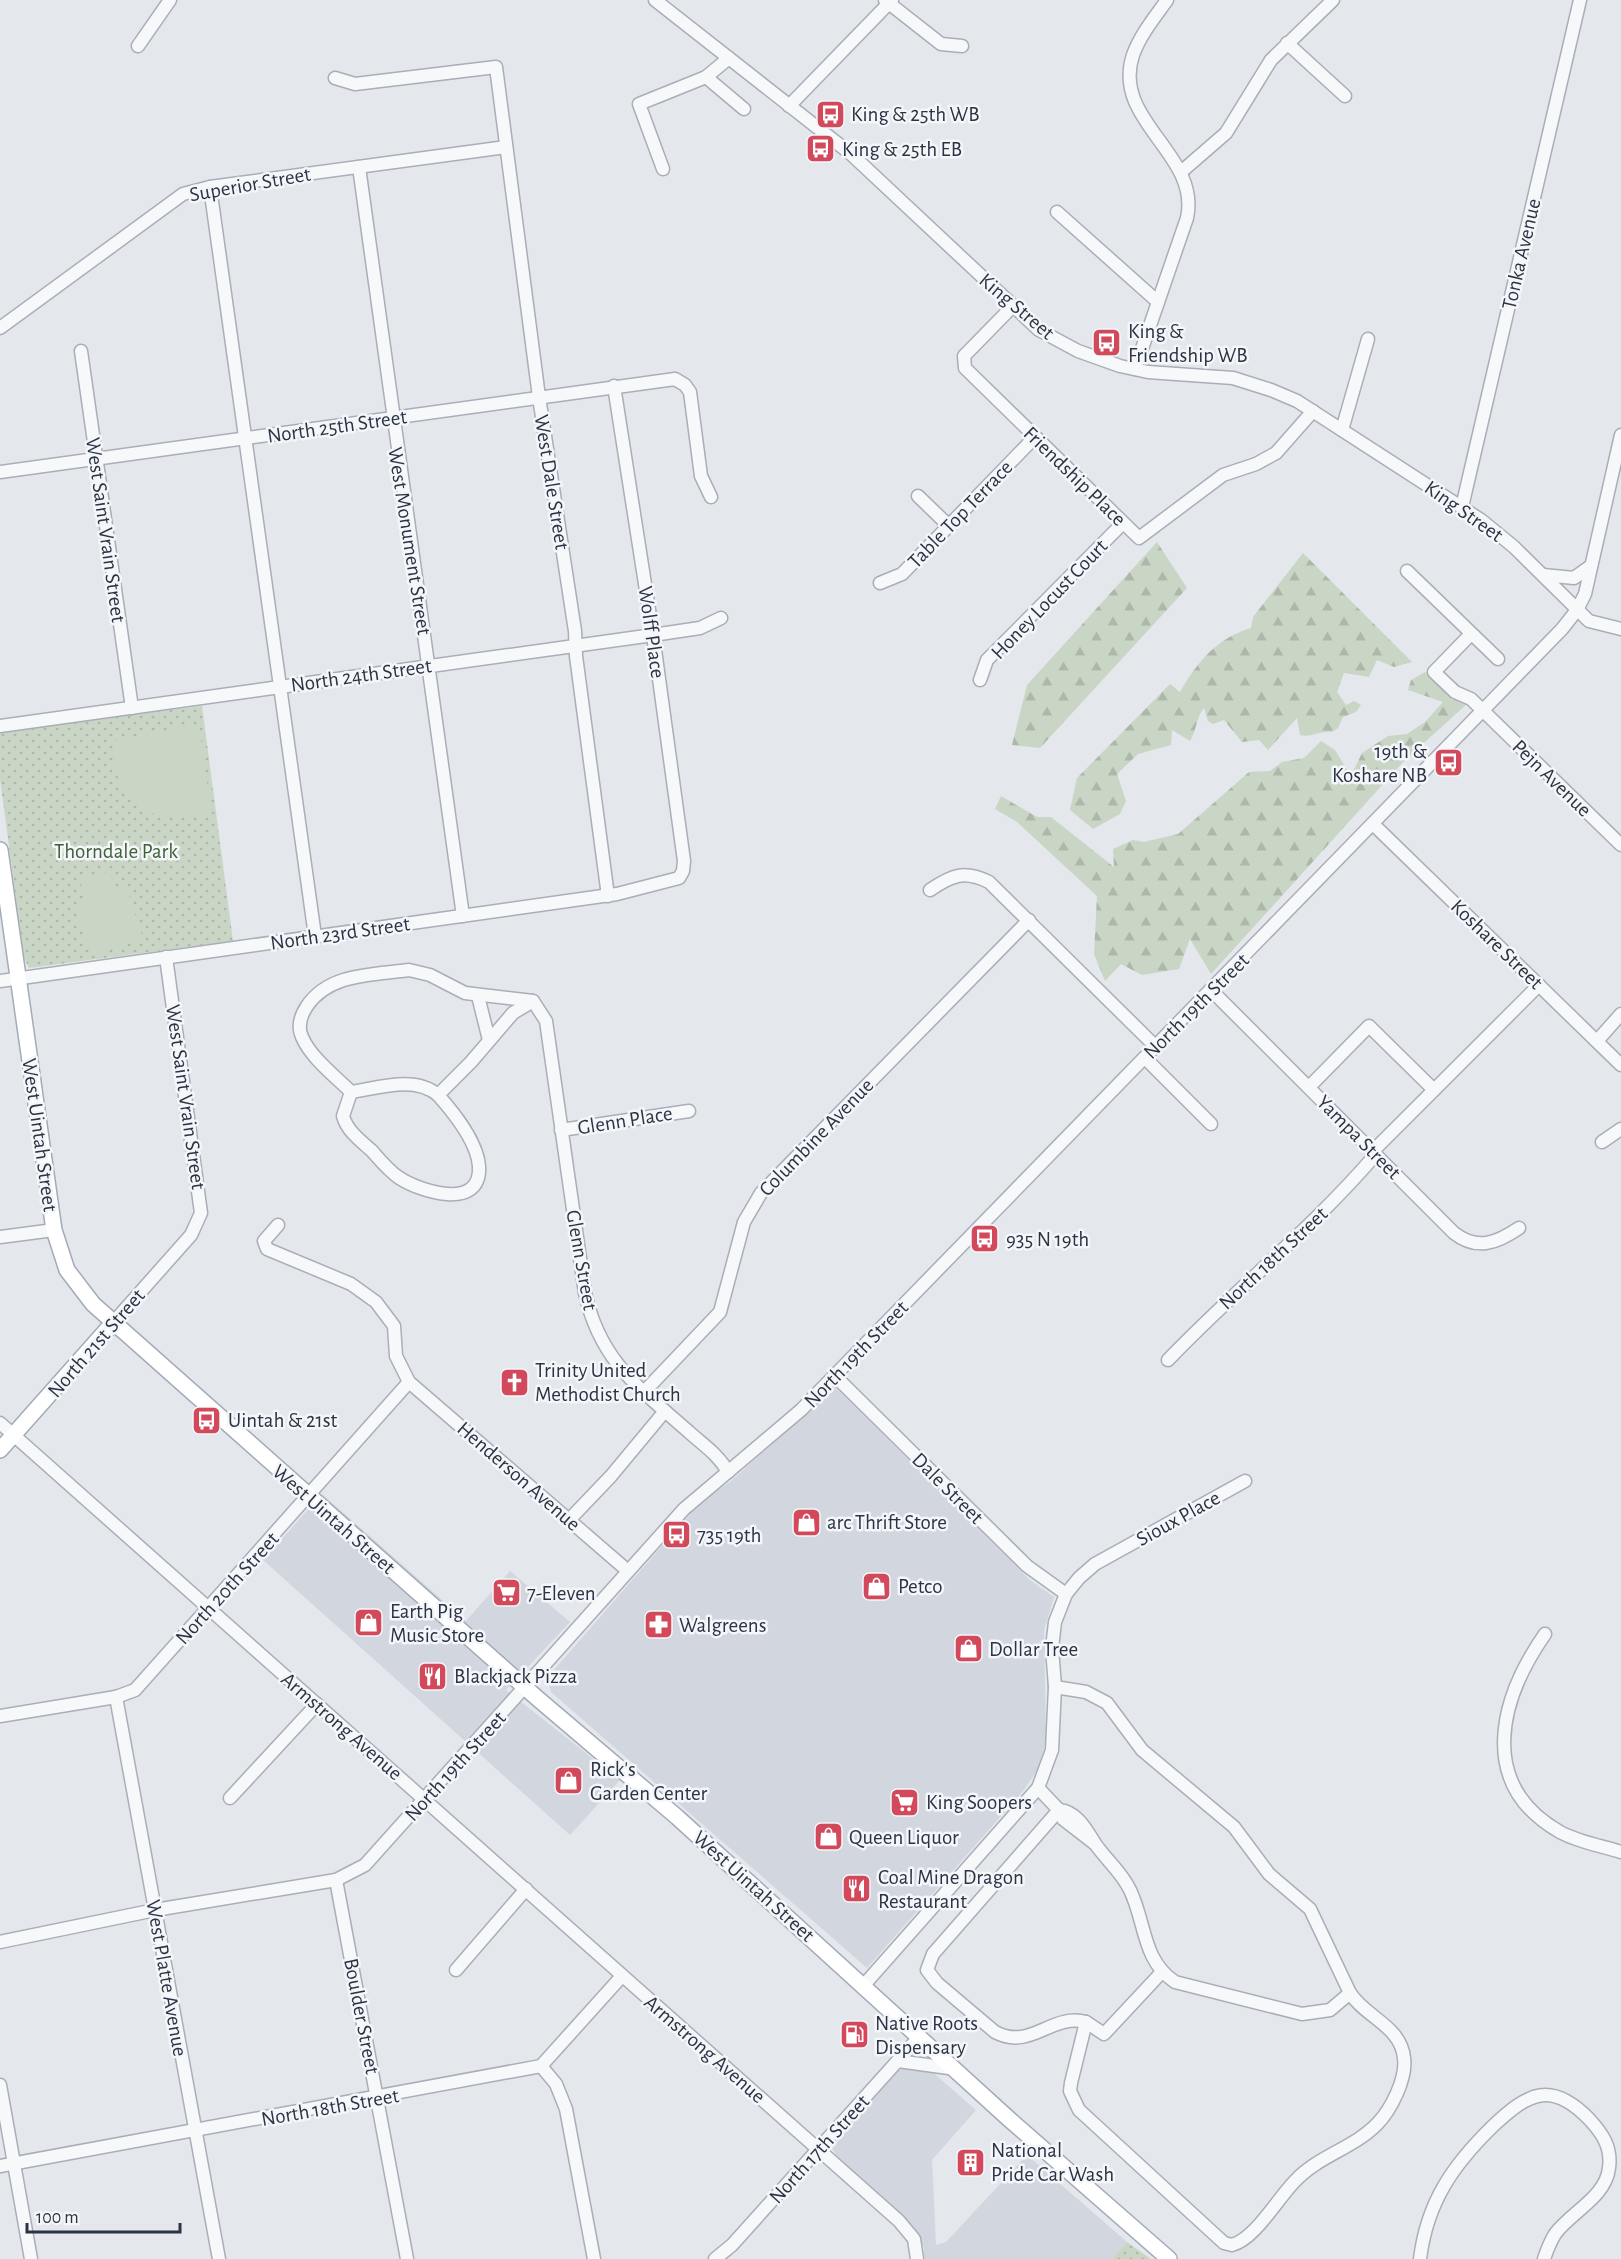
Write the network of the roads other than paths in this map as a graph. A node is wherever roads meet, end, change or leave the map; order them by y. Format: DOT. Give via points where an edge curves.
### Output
graph roads {
  1 [pos="170,0"];
  2 [pos="655,0"];
  3 [pos="1167,0"];
  4 [pos="1333,0"];
  5 [pos="1580,0"];
  6 [pos="889,1"];
  7 [pos="1287,42"];
  8 [pos="138,46"];
  9 [pos="962,46"];
  10 [pos="729,58"];
  11 [pos="706,77"];
  12 [pos="335,78"];
  13 [pos="1345,96"];
  14 [pos="789,106"];
  15 [pos="744,109"];
  16 [pos="506,147"];
  17 [pos="359,167"];
  18 [pos="663,169"];
  19 [pos="1180,172"];
  20 [pos="210,187"];
  21 [pos="1057,212"];
  22 [pos="1158,302"];
  23 [pos="1013,306"];
  24 [pos="0,328"];
  25 [pos="1368,339"];
  26 [pos="81,351"];
  27 [pos="1136,369"];
  28 [pos="614,386"];
  29 [pos="539,397"];
  30 [pos="1313,411"];
  31 [pos="392,418"];
  32 [pos="1342,430"];
  33 [pos="1621,435"];
  34 [pos="1034,438"];
  35 [pos="245,439"];
  36 [pos="96,459"];
  37 [pos="0,472"];
  38 [pos="711,496"];
  39 [pos="918,496"];
  40 [pos="1462,507"];
  41 [pos="1124,523"];
  42 [pos="948,525"];
  43 [pos="1591,566"];
  44 [pos="1407,572"];
  45 [pos="1543,575"];
  46 [pos="880,583"];
  47 [pos="1577,610"];
  48 [pos="721,618"];
  49 [pos="1621,629"];
  50 [pos="1471,634"];
  51 [pos="653,635"];
  52 [pos="576,645"];
  53 [pos="1498,659"];
  54 [pos="429,666"];
  55 [pos="980,680"];
  56 [pos="282,687"];
  57 [pos="132,708"];
  58 [pos="1482,710"];
  59 [pos="0,726"];
  60 [pos="1373,824"];
  61 [pos="1621,845"];
  62 [pos="0,850"];
  63 [pos="679,878"];
  64 [pos="930,890"];
  65 [pos="608,896"];
  66 [pos="463,916"];
  67 [pos="1029,920"];
  68 [pos="315,936"];
  69 [pos="166,957"];
  70 [pos="18,979"];
  71 [pos="0,981"];
  72 [pos="1539,985"];
  73 [pos="1212,991"];
  74 [pos="478,996"];
  75 [pos="533,1001"];
  76 [pos="1621,1014"];
  77 [pos="489,1040"];
  78 [pos="1597,1041"];
  79 [pos="1156,1047"];
  80 [pos="1145,1058"];
  81 [pos="1621,1065"];
  82 [pos="1309,1086"];
  83 [pos="1434,1090"];
  84 [pos="351,1092"];
  85 [pos="438,1095"];
  86 [pos="688,1111"];
  87 [pos="1211,1124"];
  88 [pos="1621,1129"];
  89 [pos="561,1130"];
  90 [pos="1602,1142"];
  91 [pos="1375,1152"];
  92 [pos="278,1225"];
  93 [pos="1519,1228"];
  94 [pos="54,1230"];
  95 [pos="191,1235"];
  96 [pos="0,1237"];
  97 [pos="112,1324"];
  98 [pos="1168,1360"];
  99 [pos="835,1376"];
  100 [pos="409,1382"];
  101 [pos="643,1393"];
  102 [pos="665,1411"];
  103 [pos="0,1423"];
  104 [pos="14,1435"];
  105 [pos="0,1450"];
  106 [pos="728,1472"];
  107 [pos="1245,1481"];
  108 [pos="308,1496"];
  109 [pos="569,1520"];
  110 [pos="628,1571"];
  111 [pos="1066,1594"];
  112 [pos="208,1608"];
  113 [pos="1545,1634"];
  114 [pos="525,1687"];
  115 [pos="1055,1688"];
  116 [pos="116,1696"];
  117 [pos="317,1704"];
  118 [pos="0,1716"];
  119 [pos="1038,1788"];
  120 [pos="230,1798"];
  121 [pos="426,1800"];
  122 [pos="1059,1810"];
  123 [pos="1621,1852"];
  124 [pos="336,1880"];
  125 [pos="526,1889"];
  126 [pos="155,1910"];
  127 [pos="0,1942"];
  128 [pos="456,1970"];
  129 [pos="1161,1973"];
  130 [pos="622,1977"];
  131 [pos="864,1985"];
  132 [pos="1350,1993"];
  133 [pos="1086,2022"];
  134 [pos="920,2037"];
  135 [pos="898,2061"];
  136 [pos="541,2066"];
  137 [pos="956,2069"];
  138 [pos="0,2085"];
  139 [pos="378,2098"];
  140 [pos="195,2131"];
  141 [pos="819,2149"];
  142 [pos="14,2164"];
  143 [pos="0,2166"];
  144 [pos="31,2259"];
  145 [pos="219,2259"];
  146 [pos="407,2259"];
  147 [pos="594,2259"];
  148 [pos="715,2259"];
  149 [pos="916,2259"];
  150 [pos="1169,2259"];
  151 [pos="1420,2259"];
  152 [pos="1544,2259"];
  1 -- 8 [label="street"];
  2 -- 10 [label="street, King Street"];
  3 -- 19 [label="street" via="1140,38 1128,78 1138,111"];
  4 -- 7 [label="street"];
  5 -- 40 [label="street, Tonka Avenue"];
  6 -- 9 [label="street" via="941,44"];
  6 -- 14 [label="street"];
  7 -- 13 [label="street"];
  7 -- 19 [label="street" via="1271,60 1226,133"];
  10 -- 11 [label="street"];
  10 -- 14 [label="street, King Street"];
  11 -- 15 [label="street"];
  11 -- 18 [label="street" via="639,104"];
  12 -- 16 [label="street, West Dale Street" via="355,84 496,67"];
  14 -- 23 [label="street, King Street" via="851,154"];
  16 -- 17 [label="street, Superior Street"];
  16 -- 29 [label="street, West Dale Street"];
  17 -- 20 [label="street, Superior Street"];
  17 -- 31 [label="street, West Monument Street"];
  19 -- 22 [label="street" via="1188,189 1189,207"];
  20 -- 24 [label="street, Superior Street" via="183,194"];
  20 -- 35 [label="street"];
  21 -- 22 [label="street"];
  22 -- 27 [label="street"];
  23 -- 27 [label="street, King Street" via="1057,341 1107,362"];
  23 -- 34 [label="street, Friendship Place" via="962,362"];
  25 -- 32 [label="street"];
  26 -- 36 [label="street, West Saint Vrain Street"];
  27 -- 30 [label="street, King Street" via="1233,378 1277,392"];
  28 -- 29 [label="street, North 25th Street"];
  28 -- 38 [label="street, North 25th Street" via="675,379 685,385 690,392 701,476"];
  28 -- 51 [label="street, Wolff Place"];
  29 -- 31 [label="street, North 25th Street"];
  29 -- 52 [label="street, West Dale Street"];
  30 -- 32 [label="street, King Street"];
  30 -- 41 [label="street, Friendship Place" via="1276,453 1223,475 1139,538"];
  31 -- 35 [label="street, North 25th Street"];
  31 -- 54 [label="street, West Monument Street"];
  32 -- 40 [label="street, King Street"];
  33 -- 43 [label="street, North 19th Street"];
  34 -- 41 [label="street, Friendship Place"];
  34 -- 42 [label="street, Table Top Terrace"];
  35 -- 36 [label="street, North 25th Street"];
  35 -- 56 [label="street"];
  36 -- 37 [label="street, North 25th Street"];
  36 -- 57 [label="street, West Saint Vrain Street"];
  39 -- 42 [label="street"];
  40 -- 45 [label="street, King Street" via="1496,531"];
  41 -- 55 [label="street, Honey Locust Court" via="987,660"];
  42 -- 46 [label="street, Table Top Terrace" via="902,574"];
  43 -- 45 [label="street" via="1574,578"];
  43 -- 47 [label="street, North 19th Street"];
  44 -- 50 [label="street"];
  45 -- 47 [label="street, King Street"];
  47 -- 49 [label="street" via="1596,624"];
  47 -- 58 [label="street, North 19th Street"];
  48 -- 51 [label="street, North 24th Street" via="700,628"];
  50 -- 53 [label="street"];
  50 -- 58 [label="street, Pejn Avenue" via="1434,672"];
  51 -- 52 [label="street, North 24th Street"];
  51 -- 63 [label="street, Wolff Place" via="684,861"];
  52 -- 54 [label="street, North 24th Street"];
  52 -- 65 [label="street, West Dale Street"];
  54 -- 56 [label="street, North 24th Street"];
  54 -- 66 [label="street, West Monument Street"];
  56 -- 57 [label="street, North 24th Street"];
  56 -- 68 [label="street"];
  57 -- 59 [label="street, North 24th Street"];
  58 -- 60 [label="street, North 19th Street"];
  58 -- 61 [label="street, Pejn Avenue"];
  60 -- 72 [label="street, Koshare Street"];
  60 -- 73 [label="street, North 19th Street"];
  62 -- 70 [label="main road, West Uintah Street"];
  63 -- 65 [label="street, North 23rd Street"];
  64 -- 67 [label="street" via="949,876 979,877"];
  65 -- 66 [label="street, North 23rd Street"];
  66 -- 68 [label="street, North 23rd Street"];
  67 -- 79 [label="street"];
  67 -- 101 [label="street, Columbine Avenue" via="753,1203 744,1222 720,1312"];
  68 -- 69 [label="street, North 23rd Street"];
  69 -- 70 [label="street, North 23rd Street"];
  69 -- 95 [label="street, West Saint Vrain Street" via="201,1200 199,1219"];
  70 -- 71 [label="street, North 23rd Street"];
  70 -- 94 [label="main road, West Uintah Street"];
  72 -- 78 [label="street, Koshare Street"];
  72 -- 83 [label="street, North 18th Street"];
  73 -- 79 [label="street, North 19th Street"];
  73 -- 82 [label="street, Yampa Street"];
  74 -- 75 [label="street"];
  74 -- 77 [label="street"];
  74 -- 84 [label="street" via="408,970 344,980 321,990 304,1010 300,1031 311,1051"];
  75 -- 77 [label="street" via="513,1013"];
  75 -- 89 [label="street, Glenn Street" via="546,1021"];
  76 -- 78 [label="street"];
  77 -- 85 [label="street"];
  78 -- 81 [label="street, Koshare Street"];
  79 -- 80 [label="street, North 19th Street"];
  80 -- 87 [label="street"];
  80 -- 99 [label="street, North 19th Street"];
  82 -- 83 [label="street" via="1370,1026"];
  82 -- 91 [label="street, Yampa Street"];
  83 -- 91 [label="street, North 18th Street"];
  84 -- 85 [label="street" via="407,1084 429,1088"];
  84 -- 85 [label="street" via="344,1116 352,1132 404,1180 442,1195 456,1195 474,1183 478,1166 467,1136"];
  86 -- 89 [label="street, Glenn Place"];
  88 -- 90 [label="street"];
  89 -- 101 [label="street, Glenn Street" via="592,1321 611,1358"];
  91 -- 93 [label="street, Yampa Street" via="1459,1237 1489,1244"];
  91 -- 98 [label="street, North 18th Street" via="1337,1198 1223,1303"];
  92 -- 100 [label="street" via="264,1241 267,1249 351,1284 385,1310 396,1332 396,1356"];
  94 -- 96 [label="street"];
  94 -- 97 [label="main road, West Uintah Street" via="67,1270"];
  95 -- 97 [label="street, North 21st Street"];
  97 -- 104 [label="main road, North 21st Street"];
  97 -- 108 [label="main road, West Uintah Street"];
  99 -- 106 [label="street, North 19th Street" via="774,1435"];
  99 -- 111 [label="street, Dale Street" via="1027,1566"];
  100 -- 108 [label="street, North 20th Street"];
  100 -- 109 [label="street, Henderson Avenue"];
  101 -- 102 [label="street, Glenn Street"];
  102 -- 106 [label="street, Glenn Street"];
  102 -- 109 [label="street"];
  103 -- 104 [label="street, Armstrong Avenue"];
  104 -- 105 [label="main road, North 21st Street"];
  104 -- 112 [label="street, Armstrong Avenue"];
  106 -- 110 [label="street, North 19th Street" via="684,1509"];
  107 -- 111 [label="street, Sioux Place" via="1111,1555 1079,1578"];
  108 -- 112 [label="street, North 20th Street"];
  108 -- 114 [label="main road, West Uintah Street"];
  109 -- 110 [label="street, Henderson Avenue"];
  110 -- 114 [label="street, North 19th Street"];
  111 -- 115 [label="street" via="1054,1634"];
  112 -- 116 [label="street, North 20th Street" via="142,1684"];
  112 -- 117 [label="street, Armstrong Avenue"];
  113 -- 123 [label="street" via="1507,1713 1503,1752 1507,1771 1522,1802 1547,1824 1563,1834"];
  114 -- 121 [label="street, North 19th Street"];
  114 -- 131 [label="main road, West Uintah Street" via="677,1816"];
  115 -- 119 [label="street" via="1052,1750"];
  115 -- 132 [label="street" via="1086,1692 1102,1700 1116,1712 1142,1750 1234,1827 1269,1874 1310,1909"];
  116 -- 118 [label="street, North 20th Street"];
  116 -- 126 [label="street, West Platte Avenue"];
  117 -- 120 [label="street"];
  117 -- 121 [label="street, Armstrong Avenue"];
  119 -- 122 [label="street"];
  119 -- 131 [label="street"];
  121 -- 124 [label="street, North 19th Street" via="365,1865"];
  121 -- 125 [label="street, Armstrong Avenue"];
  122 -- 129 [label="street" via="1063,1819 1095,1843 1117,1867 1130,1888 1150,1956"];
  122 -- 133 [label="street" via="933,1954 927,1970 995,2032 1014,2039 1067,2020"];
  124 -- 126 [label="street, North 19th Street"];
  124 -- 139 [label="street, Boulder Street"];
  125 -- 128 [label="street"];
  125 -- 130 [label="street, Armstrong Avenue"];
  126 -- 127 [label="street, North 19th Street"];
  126 -- 140 [label="street, West Platte Avenue"];
  129 -- 132 [label="street" via="1175,1982 1302,2014 1330,2010"];
  129 -- 133 [label="street" via="1104,2034"];
  130 -- 136 [label="street"];
  130 -- 141 [label="street, Armstrong Avenue"];
  131 -- 134 [label="main road, West Uintah Street"];
  132 -- 133 [label="street" via="1389,2029 1404,2055 1403,2075 1394,2095 1377,2124 1306,2170 1246,2238 1232,2245 1215,2237 1079,2110 1070,2091"];
  134 -- 135 [label="street, North 17th Street"];
  134 -- 137 [label="main road, West Uintah Street"];
  135 -- 137 [label="street"];
  135 -- 141 [label="street, North 17th Street"];
  136 -- 139 [label="street, North 18th Street"];
  136 -- 147 [label="street" via="556,2084 566,2109"];
  137 -- 150 [label="main road, West Uintah Street"];
  138 -- 142 [label="street"];
  139 -- 140 [label="street, North 18th Street"];
  139 -- 146 [label="street, Boulder Street"];
  140 -- 142 [label="street, North 18th Street"];
  140 -- 145 [label="street, West Platte Avenue"];
  141 -- 148 [label="street, North 17th Street"];
  141 -- 149 [label="street, Armstrong Avenue" via="908,2230 914,2239"];
  142 -- 143 [label="street, North 18th Street"];
  142 -- 144 [label="street"];
  151 -- 152 [label="street" via="1433,2203 1455,2166 1513,2107 1542,2094 1561,2097 1579,2109 1604,2136 1610,2156 1607,2178 1555,2234"];
}
